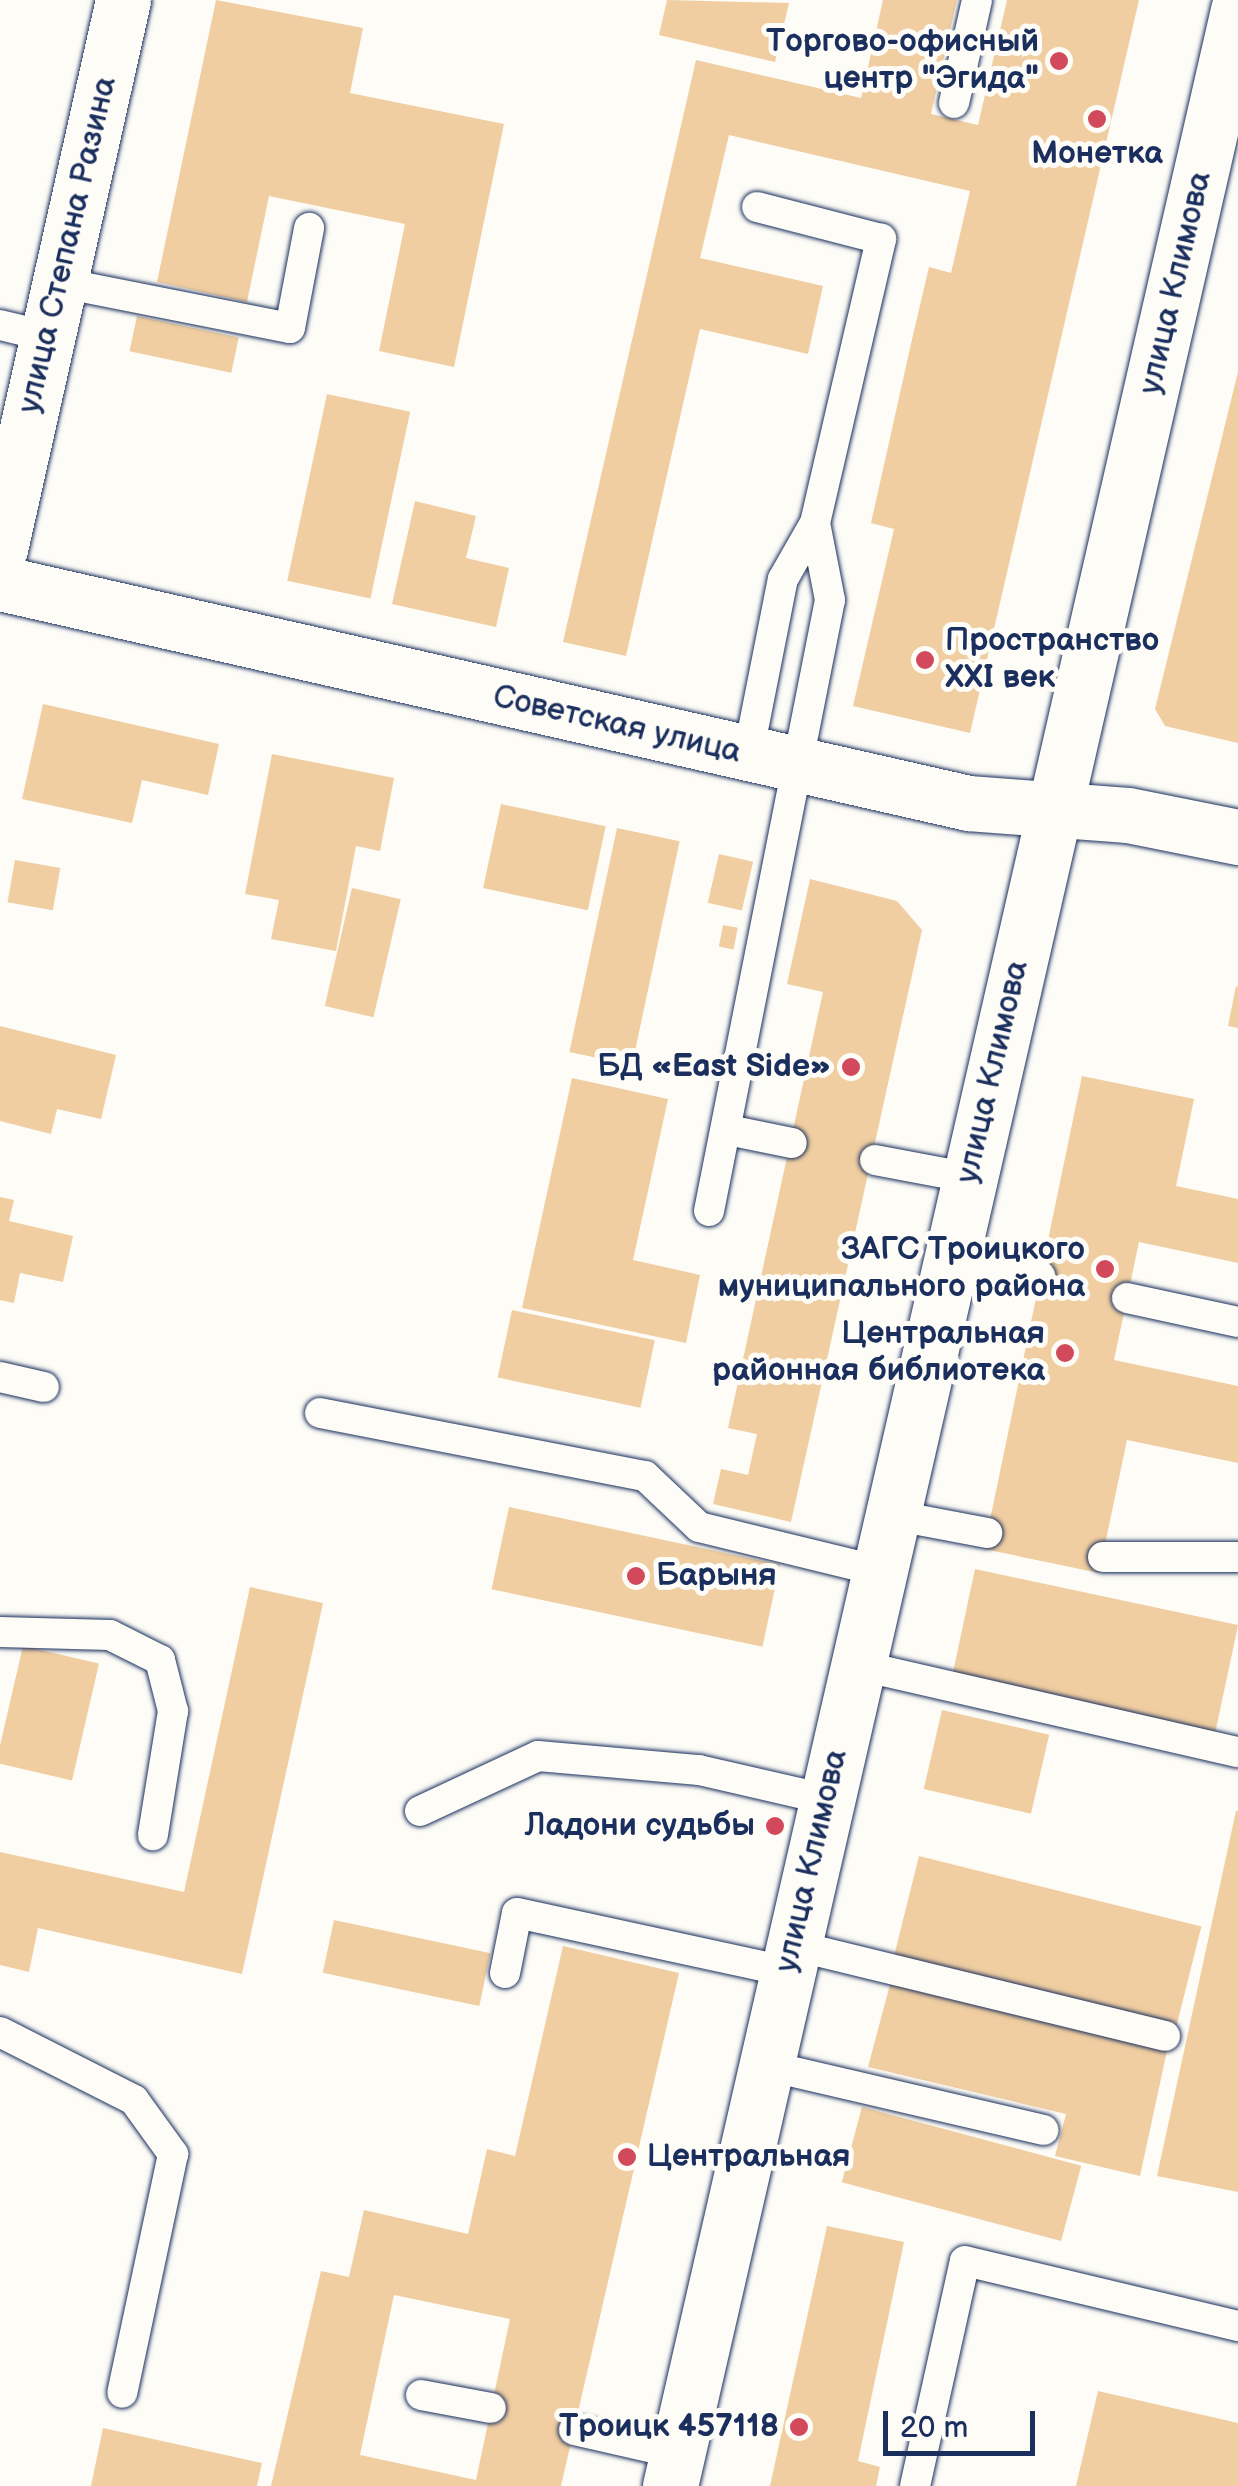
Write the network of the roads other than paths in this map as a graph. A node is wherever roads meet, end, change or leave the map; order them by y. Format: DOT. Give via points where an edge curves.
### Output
graph roads {
  1 [pos="122,0"];
  2 [pos="977,0"];
  3 [pos="1238,8"];
  4 [pos="954,103"];
  5 [pos="757,207"];
  6 [pos="309,228"];
  7 [pos="62,284"];
  8 [pos="25,331"];
  9 [pos="815,523"];
  10 [pos="0,549"];
  11 [pos="0,583"];
  12 [pos="771,760"];
  13 [pos="1053,813"];
  14 [pos="1238,837"];
  15 [pos="728,1130"];
  16 [pos="792,1143"];
  17 [pos="875,1160"];
  18 [pos="970,1178"];
  19 [pos="709,1211"];
  20 [pos="952,1254"];
  21 [pos="1040,1276"];
  22 [pos="1127,1298"];
  23 [pos="1238,1322"];
  24 [pos="0,1377"];
  25 [pos="44,1387"];
  26 [pos="320,1413"];
  27 [pos="892,1515"];
  28 [pos="988,1533"];
  29 [pos="1103,1557"];
  30 [pos="1238,1557"];
  31 [pos="878,1571"];
  32 [pos="0,1632"];
  33 [pos="857,1665"];
  34 [pos="1238,1752"];
  35 [pos="826,1798"];
  36 [pos="420,1810"];
  37 [pos="152,1835"];
  38 [pos="789,1958"];
  39 [pos="504,1974"];
  40 [pos="0,2032"];
  41 [pos="1165,2036"];
  42 [pos="764,2065"];
  43 [pos="1044,2130"];
  44 [pos="1238,2326"];
  45 [pos="122,2393"];
  46 [pos="421,2394"];
  47 [pos="491,2408"];
  48 [pos="574,2430"];
  49 [pos="672,2470"];
  50 [pos="915,2486"];
  1 -- 7 [label="street, улица Степана Разина"];
  2 -- 4 [label="lane"];
  3 -- 13 [label="street, улица Климова"];
  5 -- 9 [label="lane" via="881,238"];
  6 -- 7 [label="lane" via="290,328"];
  7 -- 8 [label="street, улица Степана Разина"];
  8 -- 10 [label="street, улица Степана Разина"];
  9 -- 12 [label="lane" via="783,579"];
  9 -- 12 [label="lane" via="830,600"];
  11 -- 12 [label="street, Советская улица"];
  12 -- 13 [label="street, Советская улица"];
  12 -- 15 [label="lane"];
  13 -- 14 [label="street, Советская улица" via="1128,816"];
  13 -- 18 [label="street, улица Климова"];
  15 -- 16 [label="lane"];
  15 -- 19 [label="lane"];
  17 -- 18 [label="lane"];
  18 -- 20 [label="street, улица Климова"];
  20 -- 21 [label="lane"];
  20 -- 27 [label="street, улица Климова"];
  22 -- 23 [label="lane"];
  24 -- 25 [label="lane"];
  26 -- 31 [label="lane" via="645,1476 698,1528"];
  27 -- 28 [label="lane"];
  27 -- 31 [label="street, улица Климова"];
  29 -- 30 [label="lane"];
  31 -- 33 [label="street, улица Климова"];
  32 -- 37 [label="lane" via="110,1635 160,1660 173,1711"];
  33 -- 34 [label="lane"];
  33 -- 35 [label="street, улица Климова"];
  35 -- 36 [label="lane" via="699,1770 538,1756"];
  35 -- 38 [label="street, улица Климова"];
  38 -- 39 [label="lane" via="516,1913"];
  38 -- 41 [label="lane"];
  38 -- 42 [label="street, улица Климова"];
  40 -- 45 [label="lane" via="134,2100 173,2154"];
  42 -- 43 [label="lane"];
  42 -- 49 [label="street, улица Климова"];
  44 -- 50 [label="lane" via="965,2262"];
  46 -- 47 [label="lane"];
  48 -- 49 [label="lane"];
}
